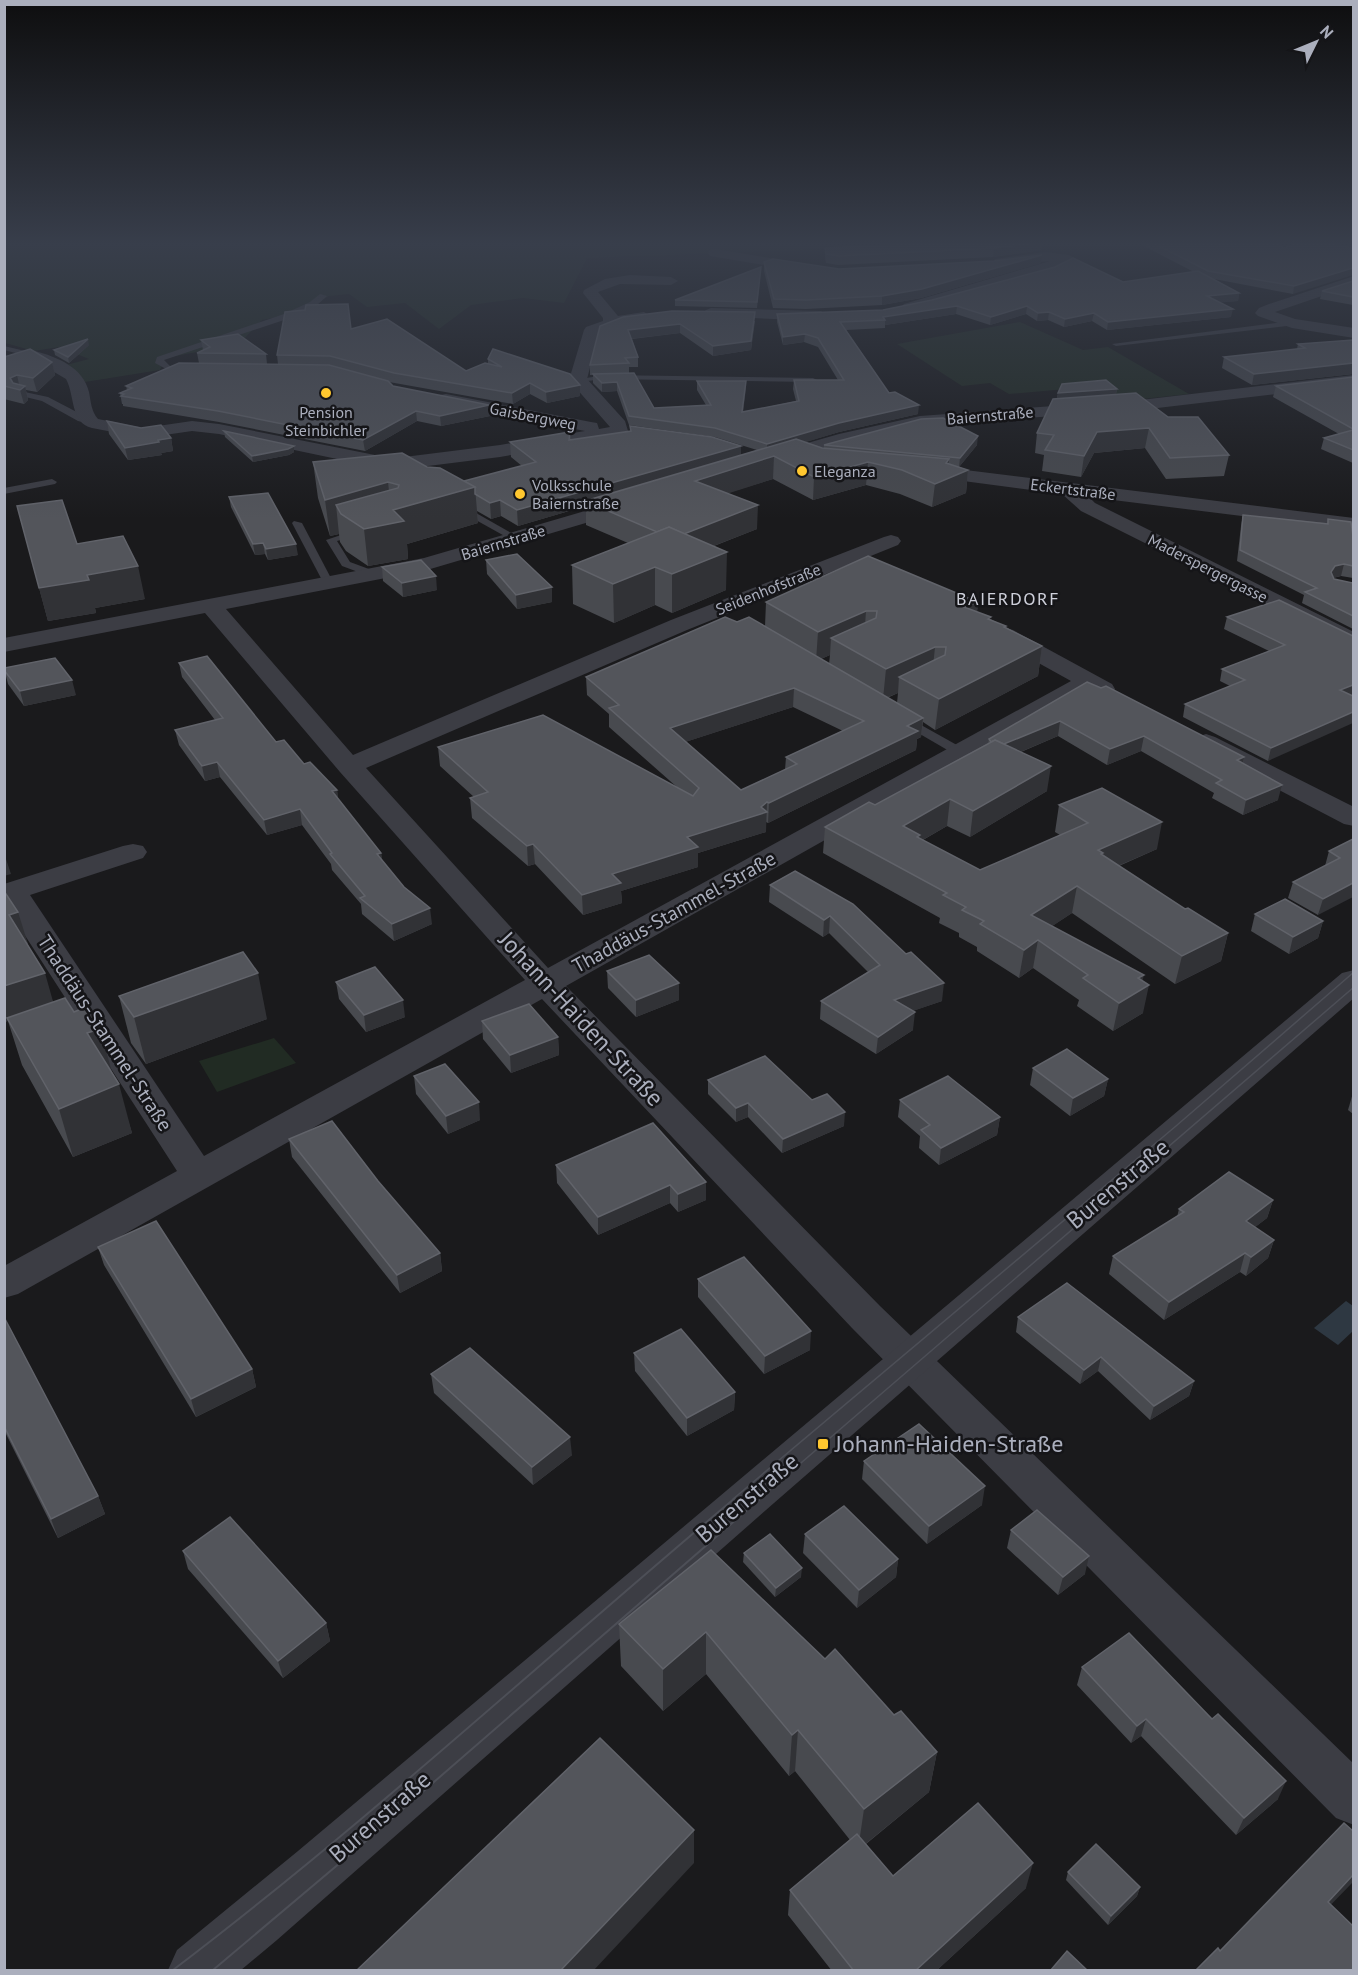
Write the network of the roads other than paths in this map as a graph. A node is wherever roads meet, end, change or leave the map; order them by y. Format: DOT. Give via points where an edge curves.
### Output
graph roads {
  1 [pos="229,335"];
  2 [pos="591,335"];
  3 [pos="1187,335"];
  4 [pos="1116,344"];
  5 [pos="4,348"];
  6 [pos="35,356"];
  7 [pos="196,369"];
  8 [pos="578,380"];
  9 [pos="813,380"];
  10 [pos="1353,381"];
  11 [pos="1308,384"];
  12 [pos="20,393"];
  13 [pos="432,396"];
  14 [pos="1344,399"];
  15 [pos="90,421"];
  16 [pos="619,431"];
  17 [pos="639,434"];
  18 [pos="794,453"];
  19 [pos="759,461"];
  20 [pos="829,463"];
  21 [pos="905,469"];
  22 [pos="52,482"];
  23 [pos="1067,488"];
  24 [pos="4,491"];
  25 [pos="447,500"];
  26 [pos="644,500"];
  27 [pos="297,523"];
  28 [pos="1353,524"];
  29 [pos="371,529"];
  30 [pos="515,538"];
  31 [pos="891,541"];
  32 [pos="857,553"];
  33 [pos="887,570"];
  34 [pos="373,574"];
  35 [pos="328,582"];
  36 [pos="210,605"];
  37 [pos="988,626"];
  38 [pos="1353,641"];
  39 [pos="4,645"];
  40 [pos="1089,681"];
  41 [pos="1119,697"];
  42 [pos="892,712"];
  43 [pos="1188,733"];
  44 [pos="960,752"];
  45 [pos="350,766"];
  46 [pos="1353,818"];
  47 [pos="133,852"];
  48 [pos="9,893"];
  49 [pos="1353,980"];
  50 [pos="546,984"];
  51 [pos="198,1175"];
  52 [pos="4,1284"];
  53 [pos="909,1361"];
  54 [pos="1353,1800"];
  55 [pos="196,1971"];
  1 -- 7 [label="lane" via="160,358 159,363 168,368"];
  2 -- 8 [label="street"];
  3 -- 4 [label="lane"];
  5 -- 6 [label="lane"];
  6 -- 15 [label="street" via="70,373"];
  8 -- 9 [label="lane"];
  8 -- 16 [label="street" via="619,425"];
  10 -- 11 [label="street, Baiernstraße"];
  11 -- 14 [label="street"];
  11 -- 18 [label="street, Baiernstraße" via="1149,404 920,421"];
  12 -- 15 [label="lane" via="45,399"];
  13 -- 16 [label="street, Gaisbergweg"];
  15 -- 16 [label="street" via="144,434 192,426 219,429 396,463"];
  16 -- 17 [label="street, Gaisbergweg"];
  18 -- 19 [label="street, Baiernstraße"];
  18 -- 20 [label="street"];
  21 -- 23 [label="street, Eckertstraße"];
  22 -- 24 [label="lane"];
  23 -- 28 [label="street, Eckertstraße"];
  23 -- 38 [label="street, Maderspergergasse" via="1088,507"];
  25 -- 30 [label="lane"];
  26 -- 30 [label="street, Baiernstraße"];
  27 -- 35 [label="lane"];
  29 -- 34 [label="lane" via="331,540 346,564"];
  30 -- 34 [label="street, Baiernstraße" via="427,564"];
  31 -- 32 [label="street, Seidenhofstraße"];
  32 -- 33 [label="street"];
  32 -- 45 [label="street, Seidenhofstraße"];
  34 -- 35 [label="street, Baiernstraße"];
  35 -- 36 [label="street, Baiernstraße"];
  36 -- 39 [label="street, Baiernstraße"];
  36 -- 45 [label="street, Johann-Haiden-Straße"];
  37 -- 40 [label="street"];
  40 -- 41 [label="street"];
  40 -- 44 [label="street, Thaddäus-Stammel-Straße"];
  42 -- 44 [label="lane"];
  43 -- 46 [label="street"];
  44 -- 50 [label="street, Thaddäus-Stammel-Straße"];
  45 -- 50 [label="street, Johann-Haiden-Straße"];
  47 -- 48 [label="street, Thaddäus-Stammel-Straße"];
  48 -- 51 [label="street, Thaddäus-Stammel-Straße"];
  49 -- 53 [label="street, Burenstraße"];
  50 -- 51 [label="street, Thaddäus-Stammel-Straße"];
  50 -- 53 [label="street, Johann-Haiden-Straße"];
  51 -- 52 [label="street, Thaddäus-Stammel-Straße"];
  53 -- 54 [label="street, Johann-Haiden-Straße"];
  53 -- 55 [label="street, Burenstraße" via="538,1677 371,1826"];
}
